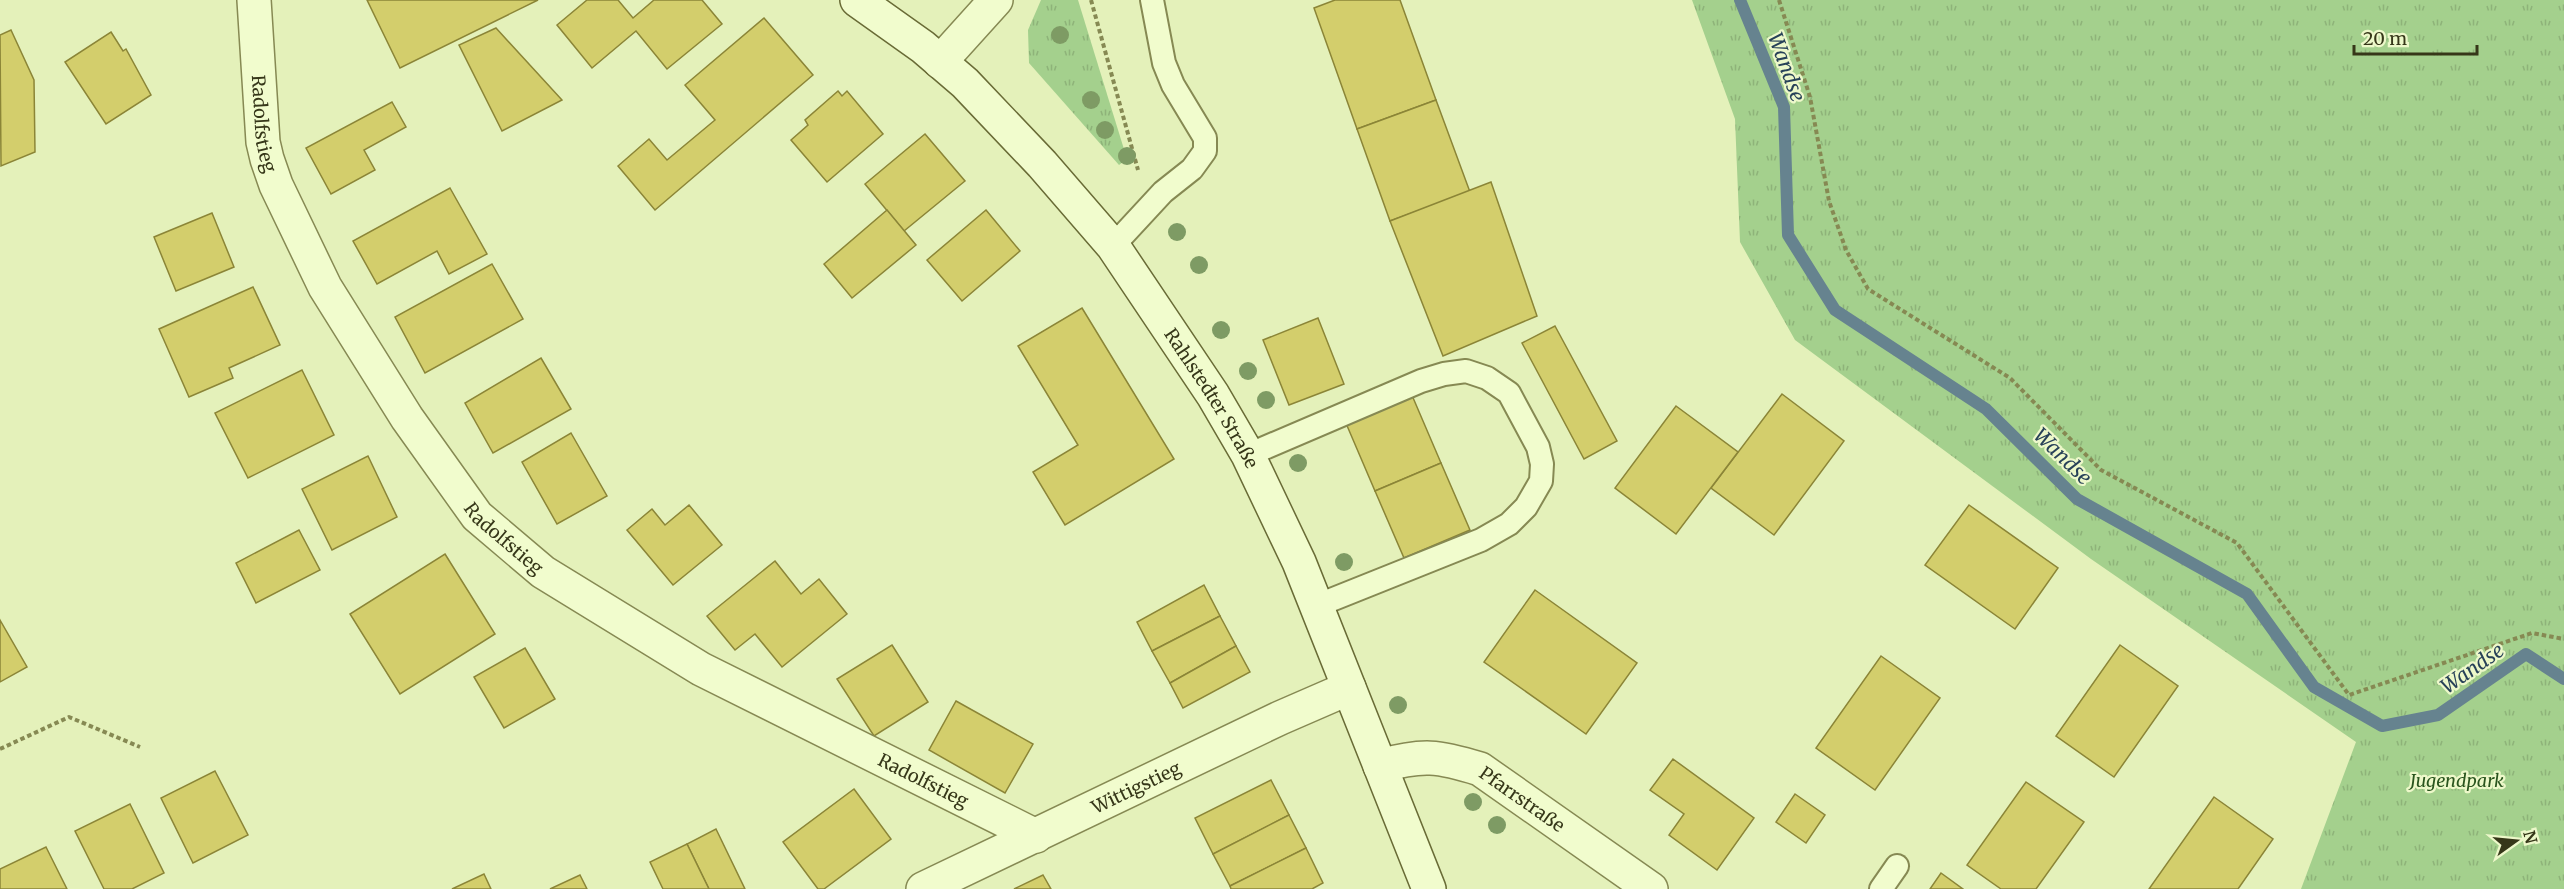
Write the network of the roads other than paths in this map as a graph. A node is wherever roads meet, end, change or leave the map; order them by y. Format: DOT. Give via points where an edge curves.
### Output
graph roads {
  1 [pos="254,0"];
  2 [pos="857,0"];
  3 [pos="996,0"];
  4 [pos="1152,0"];
  5 [pos="940,62"];
  6 [pos="1113,246"];
  7 [pos="1248,455"];
  8 [pos="1316,606"];
  9 [pos="1349,688"];
  10 [pos="1380,766"];
  11 [pos="1036,836"];
  12 [pos="1897,866"];
  13 [pos="923,889"];
  14 [pos="1429,889"];
  15 [pos="1651,889"];
  16 [pos="1881,889"];
  1 -- 11 [label="street, Radolfstieg" via="261,123 276,185 325,288 407,418 477,516 543,572 702,669"];
  2 -- 5 [label="street, Rahlstedter Straße"];
  3 -- 5 [label="street"];
  4 -- 6 [label="lane" via="1164,63 1205,138 1205,151 1192,169 1163,192"];
  5 -- 6 [label="street, Rahlstedter Straße" via="1004,122"];
  6 -- 7 [label="street, Rahlstedter Straße" via="1213,395"];
  7 -- 8 [label="street, Rahlstedter Straße" via="1291,543"];
  7 -- 8 [label="lane" via="1421,381 1466,371 1487,378 1509,393 1538,447 1541,481 1526,507 1509,524 1480,540"];
  8 -- 9 [label="street, Rahlstedter Straße"];
  9 -- 10 [label="street, Rahlstedter Straße"];
  9 -- 11 [label="street, Wittigstieg"];
  10 -- 14 [label="street, Rahlstedter Straße"];
  10 -- 15 [label="street, Pfarrstraße" via="1428,756 1480,770"];
  11 -- 13 [label="street, Wittigstieg"];
  12 -- 16 [label="lane"];
}
